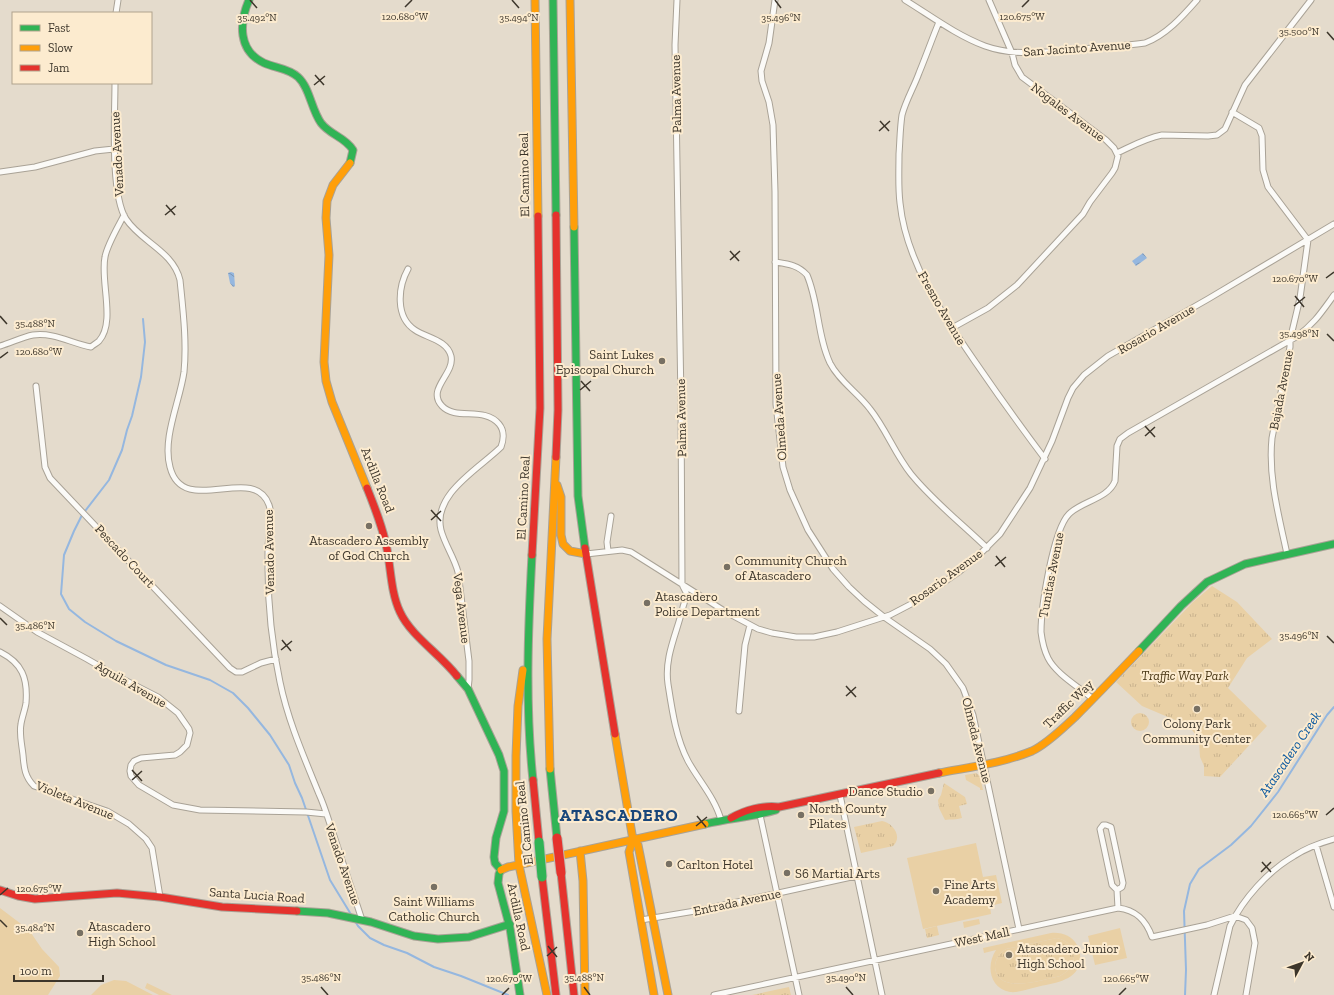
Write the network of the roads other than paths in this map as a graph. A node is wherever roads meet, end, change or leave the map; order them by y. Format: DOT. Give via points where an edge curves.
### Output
graph roads {
  1 [pos="118,0"];
  2 [pos="249,0"];
  3 [pos="534,0"];
  4 [pos="553,0"];
  5 [pos="570,0"];
  6 [pos="677,0"];
  7 [pos="775,0"];
  8 [pos="905,0"];
  9 [pos="989,0"];
  10 [pos="1197,0"];
  11 [pos="1311,0"];
  12 [pos="116,12"];
  13 [pos="939,22"];
  14 [pos="1012,53"];
  15 [pos="115,84"];
  16 [pos="1232,112"];
  17 [pos="114,149"];
  18 [pos="1117,153"];
  19 [pos="0,172"];
  20 [pos="124,216"];
  21 [pos="1334,224"];
  22 [pos="1308,240"];
  23 [pos="775,262"];
  24 [pos="408,269"];
  25 [pos="1334,295"];
  26 [pos="952,328"];
  27 [pos="1290,340"];
  28 [pos="0,346"];
  29 [pos="36,386"];
  30 [pos="1045,458"];
  31 [pos="555,479"];
  32 [pos="611,516"];
  33 [pos="1334,544"];
  34 [pos="987,548"];
  35 [pos="608,551"];
  36 [pos="586,554"];
  37 [pos="1287,554"];
  38 [pos="682,584"];
  39 [pos="0,606"];
  40 [pos="884,616"];
  41 [pos="750,625"];
  42 [pos="528,637"];
  43 [pos="0,652"];
  44 [pos="276,659"];
  45 [pos="468,689"];
  46 [pos="1093,699"];
  47 [pos="739,711"];
  48 [pos="984,764"];
  49 [pos="840,795"];
  50 [pos="779,807"];
  51 [pos="326,814"];
  52 [pos="760,815"];
  53 [pos="731,818"];
  54 [pos="721,820"];
  55 [pos="1334,839"];
  56 [pos="633,840"];
  57 [pos="1316,845"];
  58 [pos="580,851"];
  59 [pos="519,865"];
  60 [pos="501,870"];
  61 [pos="856,876"];
  62 [pos="0,890"];
  63 [pos="1118,890"];
  64 [pos="776,893"];
  65 [pos="160,897"];
  66 [pos="1334,907"];
  67 [pos="1118,908"];
  68 [pos="1235,916"];
  69 [pos="652,918"];
  70 [pos="362,920"];
  71 [pos="641,920"];
  72 [pos="510,924"];
  73 [pos="1019,929"];
  74 [pos="875,960"];
  75 [pos="795,978"];
  76 [pos="520,995"];
  77 [pos="547,995"];
  78 [pos="556,995"];
  79 [pos="574,995"];
  80 [pos="585,995"];
  81 [pos="654,995"];
  82 [pos="668,995"];
  83 [pos="714,995"];
  84 [pos="799,995"];
  85 [pos="882,995"];
  86 [pos="1214,995"];
  87 [pos="1246,995"];
  1 -- 12 [label="street"];
  2 -- 45 [label="main road, Ardilla Road" via="241,21 246,48 260,61 299,78 321,124 345,139 353,150 350,165 334,186 327,201 329,255 324,352 326,381 380,521 400,613 413,631 448,664"];
  3 -- 42 [label="main road, El Camino Real" via="540,408"];
  4 -- 31 [label="main road" via="558,346"];
  5 -- 36 [label="main road" via="577,482"];
  6 -- 38 [label="street, Palma Avenue" via="675,45"];
  7 -- 23 [label="street, Olmeda Avenue" via="769,43 761,71 773,125"];
  8 -- 13 [label="street, San Jacinto Avenue"];
  9 -- 14 [label="street, Nogales Avenue"];
  10 -- 14 [label="street, San Jacinto Avenue" via="1169,28 1145,43"];
  11 -- 16 [label="street" via="1245,85"];
  13 -- 14 [label="street, San Jacinto Avenue" via="984,45"];
  13 -- 26 [label="street, Fresno Avenue" via="902,116 899,185 900,204 912,249 930,292"];
  14 -- 18 [label="street, Nogales Avenue" via="1015,65 1022,76 1106,140"];
  15 -- 17 [label="street, Venado Avenue"];
  16 -- 18 [label="street" via="1225,129 1217,135 1156,136"];
  16 -- 22 [label="street" via="1259,128 1262,136 1263,170 1268,187"];
  17 -- 19 [label="street" via="95,151 35,167"];
  17 -- 20 [label="street, Venado Avenue" via="118,198"];
  18 -- 26 [label="street" via="1115,168 1083,214 1017,285 988,308"];
  20 -- 28 [label="street" via="105,255 107,316 105,329 99,341 91,346 56,336 34,335"];
  20 -- 44 [label="street, Venado Avenue" via="134,229 167,256 180,280 185,357 182,385 170,434 169,464 172,474 185,487 196,491 236,487 256,490 270,507 268,593"];
  21 -- 22 [label="street, Rosario Avenue"];
  22 -- 27 [label="street, Bajada Avenue" via="1300,298"];
  22 -- 30 [label="street, Rosario Avenue" via="1108,356 1084,375 1068,398"];
  23 -- 34 [label="street" via="796,266 807,275 824,347 836,372 876,416 910,473 941,506"];
  23 -- 40 [label="street, Olmeda Avenue" via="776,404 783,467 799,512 820,550 849,587"];
  24 -- 45 [label="street, Vega Avenue" via="400,290 405,318 415,330 446,347 451,358 451,364 438,390 439,401 452,412 477,414 494,419 500,426 503,436 501,447 468,474 451,493 440,519 441,531 458,572 469,661"];
  25 -- 27 [label="street" via="1314,323"];
  26 -- 30 [label="street, Fresno Avenue" via="1010,413"];
  27 -- 37 [label="street, Bajada Avenue" via="1270,452 1273,492"];
  27 -- 46 [label="street, Tunitas Avenue" via="1120,440 1117,446 1113,486 1070,513 1061,526 1054,550 1041,632 1047,656 1054,668"];
  29 -- 44 [label="street, Pescado Court" via="45,467 50,478 230,668 242,672"];
  30 -- 34 [label="street, Rosario Avenue" via="1030,488 1000,534"];
  31 -- 36 [label="main road" via="561,497 562,541 570,551"];
  31 -- 79 [label="main road, bridge" via="546,677 549,757"];
  32 -- 35 [label="street"];
  33 -- 37 [label="main road, Traffic Way"];
  34 -- 40 [label="street, Rosario Avenue" via="915,602"];
  35 -- 36 [label="street, Rosario Avenue"];
  35 -- 38 [label="street, Rosario Avenue" via="631,552"];
  36 -- 56 [label="main road"];
  37 -- 46 [label="main road, Traffic Way" via="1234,568 1200,587"];
  38 -- 41 [label="street, Rosario Avenue"];
  38 -- 54 [label="street, Palma Avenue" via="686,593 670,650 667,666 668,683 684,752 717,807"];
  39 -- 51 [label="street, Aguila Avenue" via="37,632 158,697 178,713 189,729 187,745 175,754 134,761 130,770 131,776 139,785 173,805 200,810"];
  40 -- 41 [label="street, Rosario Avenue" via="814,637 780,635"];
  40 -- 48 [label="street, Olmeda Avenue" via="940,657 958,680 970,706"];
  41 -- 47 [label="street" via="745,645"];
  42 -- 59 [label="main road" via="518,706 516,783"];
  42 -- 78 [label="main road, El Camino Real, bridge" via="530,753"];
  43 -- 65 [label="street, Violeta Avenue" via="14,660 23,673 26,698 20,726 27,778 34,786 111,813 140,834 152,848"];
  44 -- 51 [label="street, Venado Avenue" via="293,728"];
  45 -- 60 [label="main road, Ardilla Road" via="496,747 504,771 504,811 496,838 494,857"];
  46 -- 48 [label="main road, Traffic Way" via="1059,732 1042,744 1016,756"];
  48 -- 49 [label="main road, Traffic Way"];
  48 -- 73 [label="street, Olmeda Avenue"];
  49 -- 50 [label="main road, Traffic Way"];
  49 -- 61 [label="street"];
  50 -- 52 [label="main road, Traffic Way"];
  50 -- 53 [label="main road, Traffic Way" via="757,809 736,814"];
  51 -- 70 [label="street, Venado Avenue"];
  52 -- 53 [label="main road, Traffic Way"];
  52 -- 64 [label="street"];
  53 -- 54 [label="main road, Traffic Way"];
  54 -- 56 [label="main road, Traffic Way"];
  55 -- 57 [label="street"];
  56 -- 58 [label="main road, Traffic Way"];
  56 -- 69 [label="main road" via="638,845"];
  56 -- 71 [label="main road" via="629,852"];
  57 -- 66 [label="street"];
  57 -- 68 [label="street" via="1294,856 1273,872"];
  58 -- 59 [label="main road, Traffic Way"];
  58 -- 80 [label="main road"];
  59 -- 60 [label="main road, Traffic Way"];
  59 -- 77 [label="main road"];
  60 -- 72 [label="main road, Ardilla Road" via="497,881"];
  61 -- 64 [label="street, Entrada Avenue"];
  61 -- 74 [label="street"];
  62 -- 65 [label="main road, Santa Lucia Road" via="35,899 118,893"];
  63 -- 63 [label="street" via="1124,882 1111,827 1102,825 1100,829 1112,885"];
  63 -- 67 [label="street"];
  64 -- 69 [label="street, Entrada Avenue"];
  64 -- 75 [label="street"];
  65 -- 70 [label="main road, Santa Lucia Road" via="217,906 328,913"];
  67 -- 68 [label="street, West Mall" via="1130,910 1140,916 1152,937"];
  67 -- 73 [label="street, West Mall"];
  68 -- 86 [label="street" via="1230,926"];
  68 -- 87 [label="street" via="1242,917 1248,922 1255,943"];
  69 -- 71 [label="street, Entrada Avenue"];
  69 -- 82 [label="main road"];
  70 -- 72 [label="main road, Santa Lucia Road" via="414,936 448,940 478,935"];
  71 -- 81 [label="main road"];
  72 -- 76 [label="main road, Ardilla Road"];
  73 -- 74 [label="street, West Mall"];
  74 -- 75 [label="street, West Mall"];
  74 -- 85 [label="street"];
  75 -- 83 [label="street, West Mall"];
  75 -- 84 [label="street"];
}
